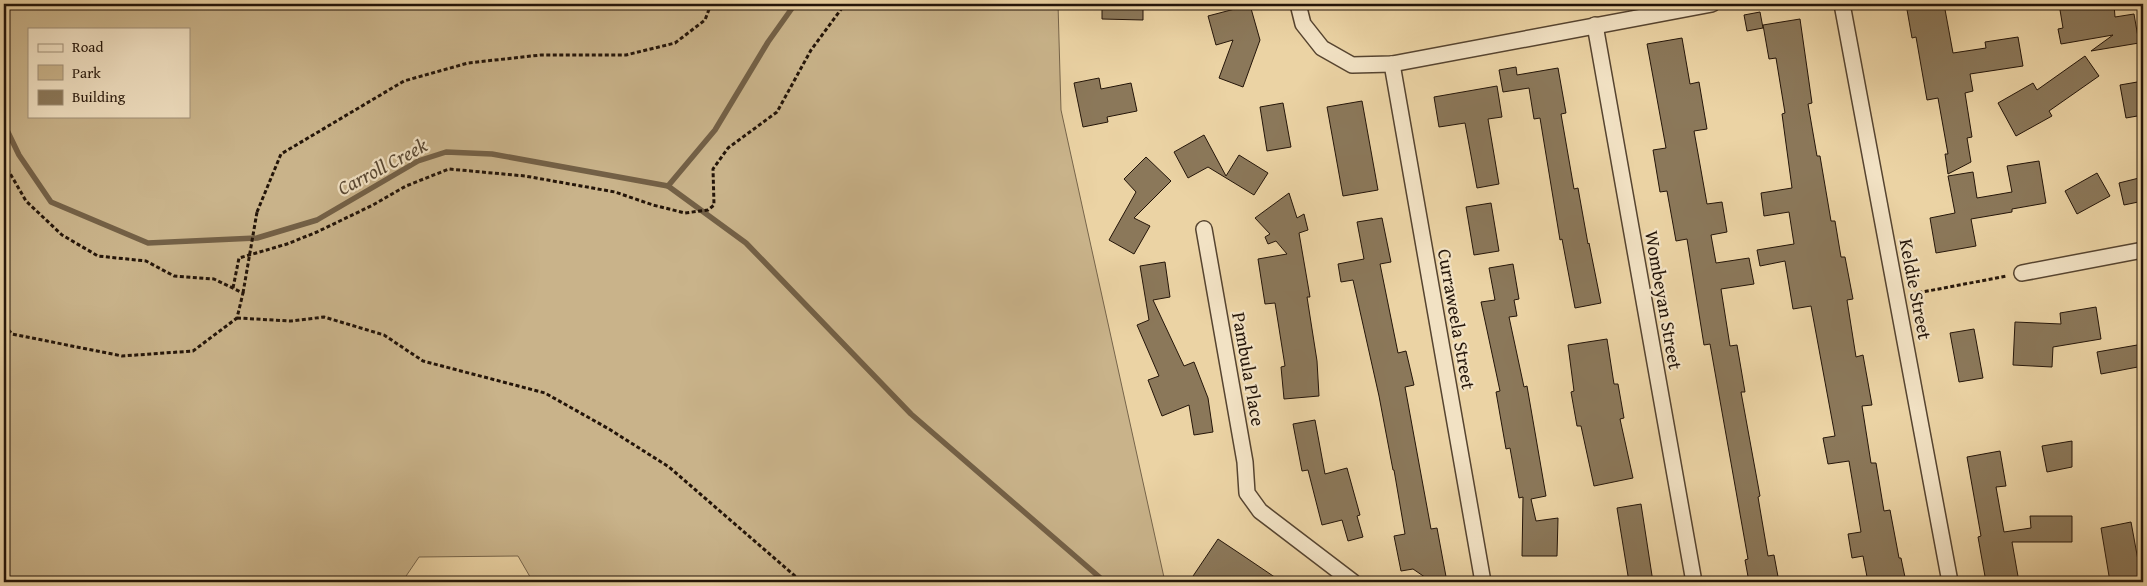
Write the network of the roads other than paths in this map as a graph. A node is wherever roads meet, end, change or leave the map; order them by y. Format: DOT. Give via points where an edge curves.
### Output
graph roads {
  1 [pos="1298,4"];
  2 [pos="1712,4"];
  3 [pos="1842,4"];
  4 [pos="1596,25"];
  5 [pos="1392,64"];
  6 [pos="1204,229"];
  7 [pos="2143,250"];
  8 [pos="2022,273"];
  9 [pos="1353,582"];
  10 [pos="1483,582"];
  11 [pos="1694,582"];
  12 [pos="1950,582"];
  1 -- 5 [label="street" via="1303,24 1322,48 1352,65"];
  2 -- 4 [label="street"];
  3 -- 12 [label="street, Keldie Street"];
  4 -- 5 [label="street"];
  4 -- 11 [label="street, Wombeyan Street"];
  5 -- 10 [label="street, Curraweela Street"];
  6 -- 9 [label="street, Pambula Place" via="1245,462 1247,493 1260,511"];
  7 -- 8 [label="street"];
}
